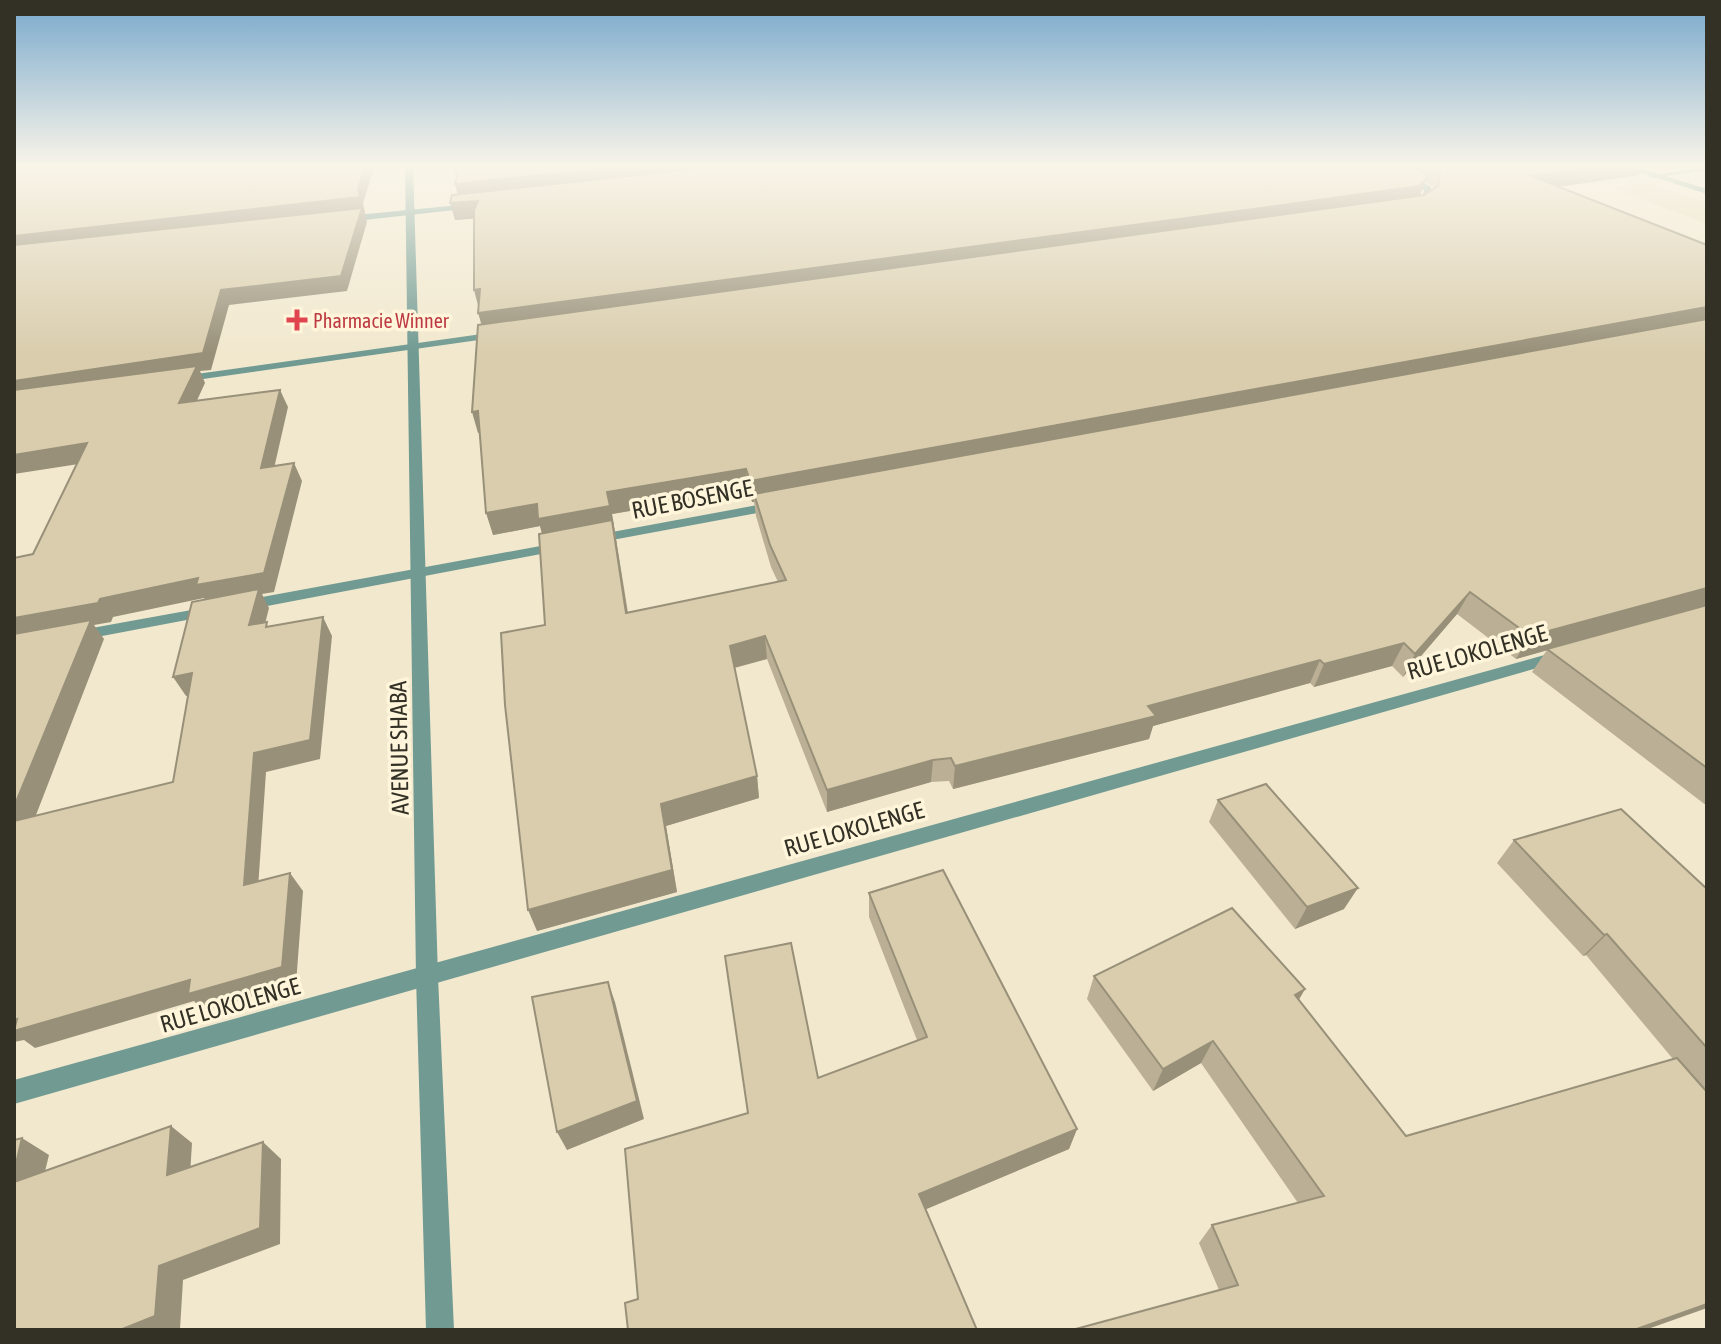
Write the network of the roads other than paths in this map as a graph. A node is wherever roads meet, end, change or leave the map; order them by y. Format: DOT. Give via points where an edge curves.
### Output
graph roads {
  1 [pos="411,228"];
  2 [pos="506,334"];
  3 [pos="412,347"];
  4 [pos="167,381"];
  5 [pos="796,502"];
  6 [pos="420,573"];
  7 [pos="232,607"];
  8 [pos="217,610"];
  9 [pos="61,639"];
  10 [pos="1585,649"];
  11 [pos="427,977"];
  12 [pos="14,1092"];
  13 [pos="440,1330"];
  1 -- 3 [label="street, AVENUE SHABA"];
  2 -- 3 [label="street"];
  3 -- 4 [label="street"];
  3 -- 6 [label="street, AVENUE SHABA"];
  5 -- 6 [label="street, RUE BOSENGE"];
  6 -- 7 [label="street, RUE BOSENGE"];
  6 -- 11 [label="street, AVENUE SHABA"];
  8 -- 9 [label="street"];
  10 -- 11 [label="street, RUE LOKOLENGE"];
  11 -- 12 [label="street, RUE LOKOLENGE"];
  11 -- 13 [label="street, AVENUE SHABA"];
}
